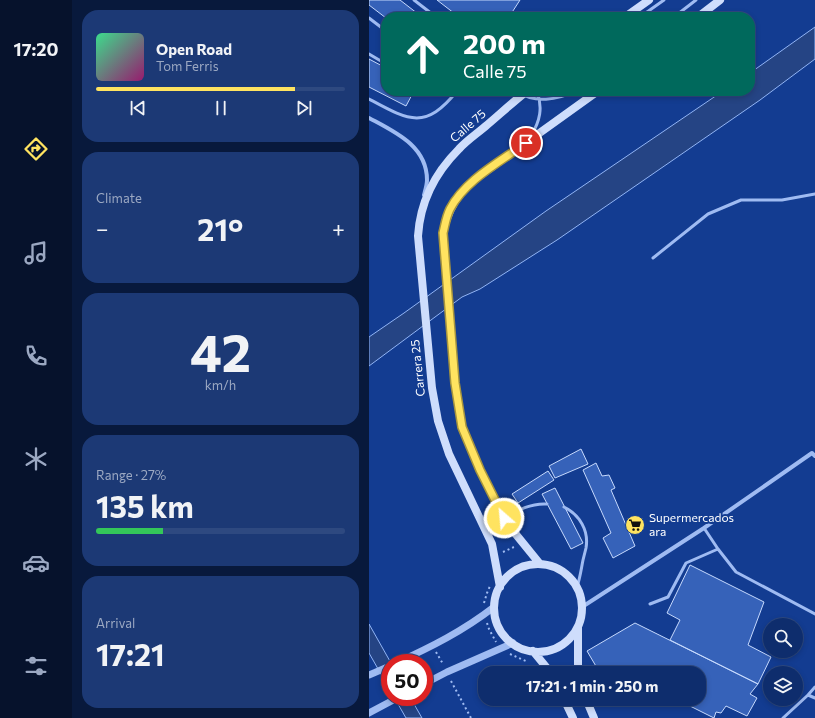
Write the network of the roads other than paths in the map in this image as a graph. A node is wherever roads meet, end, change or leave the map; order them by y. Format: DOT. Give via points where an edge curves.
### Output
graph roads {
  1 [pos="414,0"];
  2 [pos="649,0"];
  3 [pos="663,0"];
  4 [pos="696,0"];
  5 [pos="720,0"];
  6 [pos="430,12"];
  7 [pos="632,12"];
  8 [pos="647,12"];
  9 [pos="680,12"];
  10 [pos="705,12"];
  11 [pos="369,18"];
  12 [pos="381,27"];
  13 [pos="369,54"];
  14 [pos="381,61"];
  15 [pos="453,96"];
  16 [pos="518,96"];
  17 [pos="532,96"];
  18 [pos="539,96"];
  19 [pos="561,96"];
  20 [pos="591,96"];
  21 [pos="369,99"];
  22 [pos="540,99"];
  23 [pos="369,118"];
  24 [pos="526,143"];
  25 [pos="445,165"];
  26 [pos="815,194"];
  27 [pos="422,208"];
  28 [pos="653,258"];
  29 [pos="815,456"];
  30 [pos="547,504"];
  31 [pos="564,507"];
  32 [pos="504,518"];
  33 [pos="704,528"];
  34 [pos="718,549"];
  35 [pos="540,564"];
  36 [pos="500,587"];
  37 [pos="577,587"];
  38 [pos="649,604"];
  39 [pos="494,607"];
  40 [pos="582,607"];
  41 [pos="815,614"];
  42 [pos="578,627"];
  43 [pos="513,643"];
  44 [pos="533,651"];
  45 [pos="416,654"];
  46 [pos="545,666"];
  47 [pos="578,666"];
  48 [pos="433,679"];
  49 [pos="815,687"];
  50 [pos="808,695"];
  51 [pos="815,698"];
  52 [pos="382,706"];
  53 [pos="567,706"];
  54 [pos="589,706"];
  55 [pos="369,713"];
  56 [pos="573,718"];
  57 [pos="594,718"];
  58 [pos="783,718"];
  1 -- 6 [label="lane"];
  2 -- 7 [label="main road"];
  3 -- 8 [label="lane"];
  4 -- 9 [label="lane"];
  5 -- 10 [label="main road"];
  11 -- 12 [label="lane"];
  13 -- 14 [label="lane"];
  15 -- 21 [label="lane" via="438,111 416,118 401,115"];
  16 -- 25 [label="main road, Calle 75"];
  17 -- 22 [label="lane"];
  18 -- 22 [label="lane"];
  19 -- 22 [label="lane"];
  20 -- 24 [label="main road"];
  22 -- 24 [label="lane" via="540,118"];
  23 -- 27 [label="street" via="400,134 414,146 423,162 427,179"];
  24 -- 32 [label="main road" via="462,191 450,209 443,233 455,383 462,427"];
  25 -- 27 [label="main road, Carrera 25" via="434,180"];
  26 -- 28 [label="lane" via="782,200 741,200 708,214"];
  27 -- 36 [label="main road, Carrera 25" via="418,236 432,388 438,421 449,454 492,544"];
  29 -- 33 [label="street" via="812,454"];
  30 -- 32 [label="lane" via="523,507"];
  31 -- 37 [label="lane" via="580,520 586,538"];
  32 -- 35 [label="main road"];
  33 -- 34 [label="lane"];
  33 -- 40 [label="street"];
  34 -- 38 [label="lane" via="686,563 668,597"];
  34 -- 41 [label="lane" via="736,572"];
  35 -- 36 [label="main road, Carrera 25" via="517,569"];
  35 -- 37 [label="main road, Carrera 25" via="561,571"];
  36 -- 39 [label="main road, Carrera 25"];
  37 -- 40 [label="main road, Carrera 25"];
  39 -- 43 [label="main road, Carrera 25" via="499,628"];
  39 -- 45 [label="street" via="473,623"];
  40 -- 42 [label="main road, Carrera 25"];
  42 -- 44 [label="main road, Carrera 25" via="559,646 544,651"];
  42 -- 47 [label="main road, Carrera 25"];
  43 -- 44 [label="main road, Carrera 25"];
  43 -- 48 [label="street"];
  44 -- 46 [label="main road, Carrera 25"];
  49 -- 50 [label="lane"];
  50 -- 51 [label="lane"];
  50 -- 58 [label="lane"];
  52 -- 55 [label="street"];
  53 -- 56 [label="main road"];
  54 -- 57 [label="main road"];
}
